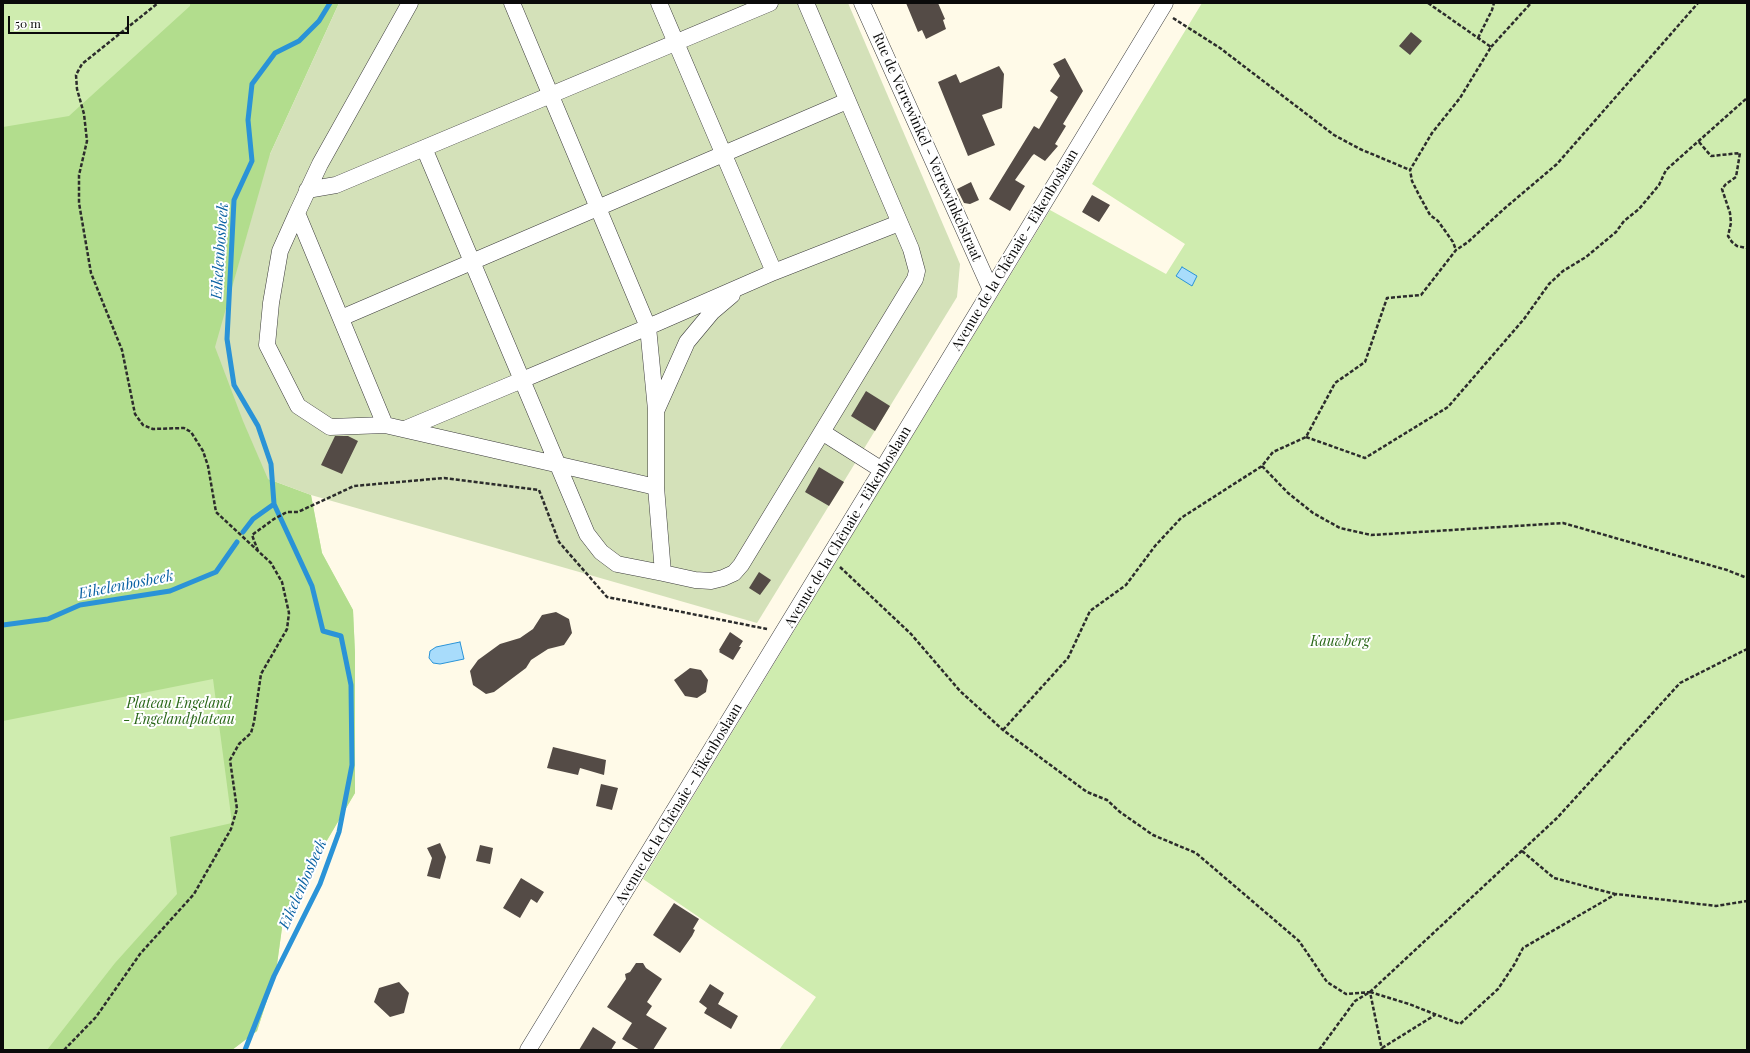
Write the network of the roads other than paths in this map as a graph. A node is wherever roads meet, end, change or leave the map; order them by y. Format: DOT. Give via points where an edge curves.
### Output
graph roads {
  1 [pos="410,3"];
  2 [pos="512,3"];
  3 [pos="659,3"];
  4 [pos="770,3"];
  5 [pos="806,3"];
  6 [pos="862,3"];
  7 [pos="1162,7"];
  8 [pos="676,42"];
  9 [pos="551,94"];
  10 [pos="847,101"];
  11 [pos="424,148"];
  12 [pos="723,154"];
  13 [pos="307,190"];
  14 [pos="598,206"];
  15 [pos="297,213"];
  16 [pos="899,223"];
  17 [pos="472,262"];
  18 [pos="774,272"];
  19 [pos="743,285"];
  20 [pos="991,290"];
  21 [pos="341,318"];
  22 [pos="648,326"];
  23 [pos="522,380"];
  24 [pos="656,410"];
  25 [pos="385,425"];
  26 [pos="405,428"];
  27 [pos="822,432"];
  28 [pos="557,465"];
  29 [pos="882,470"];
  30 [pos="656,487"];
  31 [pos="663,573"];
  32 [pos="528,1050"];
  1 -- 13 [label="street"];
  2 -- 9 [label="street"];
  3 -- 8 [label="street"];
  4 -- 8 [label="street"];
  5 -- 10 [label="street"];
  6 -- 20 [label="street, Rue de Verrewinkel - Verrewinkelstraat"];
  7 -- 20 [label="street, Avenue de la Chênaie - Eikenboslaan"];
  8 -- 9 [label="street"];
  8 -- 12 [label="street"];
  9 -- 11 [label="street"];
  9 -- 14 [label="street"];
  10 -- 12 [label="street"];
  10 -- 16 [label="street"];
  11 -- 13 [label="street" via="336,185"];
  11 -- 17 [label="street"];
  12 -- 14 [label="street"];
  12 -- 18 [label="street"];
  13 -- 15 [label="street"];
  14 -- 17 [label="street"];
  14 -- 22 [label="street"];
  15 -- 21 [label="street"];
  15 -- 25 [label="street" via="280,251 267,345 298,406 330,427"];
  16 -- 18 [label="street"];
  16 -- 27 [label="street" via="915,262 915,279"];
  17 -- 21 [label="street"];
  17 -- 23 [label="street"];
  18 -- 19 [label="street"];
  19 -- 22 [label="street"];
  19 -- 24 [label="street" via="712,312 687,342"];
  20 -- 29 [label="street, Avenue de la Chênaie - Eikenboslaan"];
  21 -- 25 [label="street"];
  22 -- 23 [label="street"];
  22 -- 24 [label="street"];
  23 -- 26 [label="street"];
  23 -- 28 [label="street"];
  24 -- 30 [label="street"];
  25 -- 26 [label="street"];
  26 -- 28 [label="street"];
  27 -- 29 [label="street"];
  27 -- 31 [label="street" via="734,573 711,581"];
  28 -- 30 [label="street"];
  28 -- 31 [label="street" via="587,534 601,552 616,564"];
  29 -- 32 [label="street, Avenue de la Chênaie - Eikenboslaan"];
  30 -- 31 [label="street"];
}
